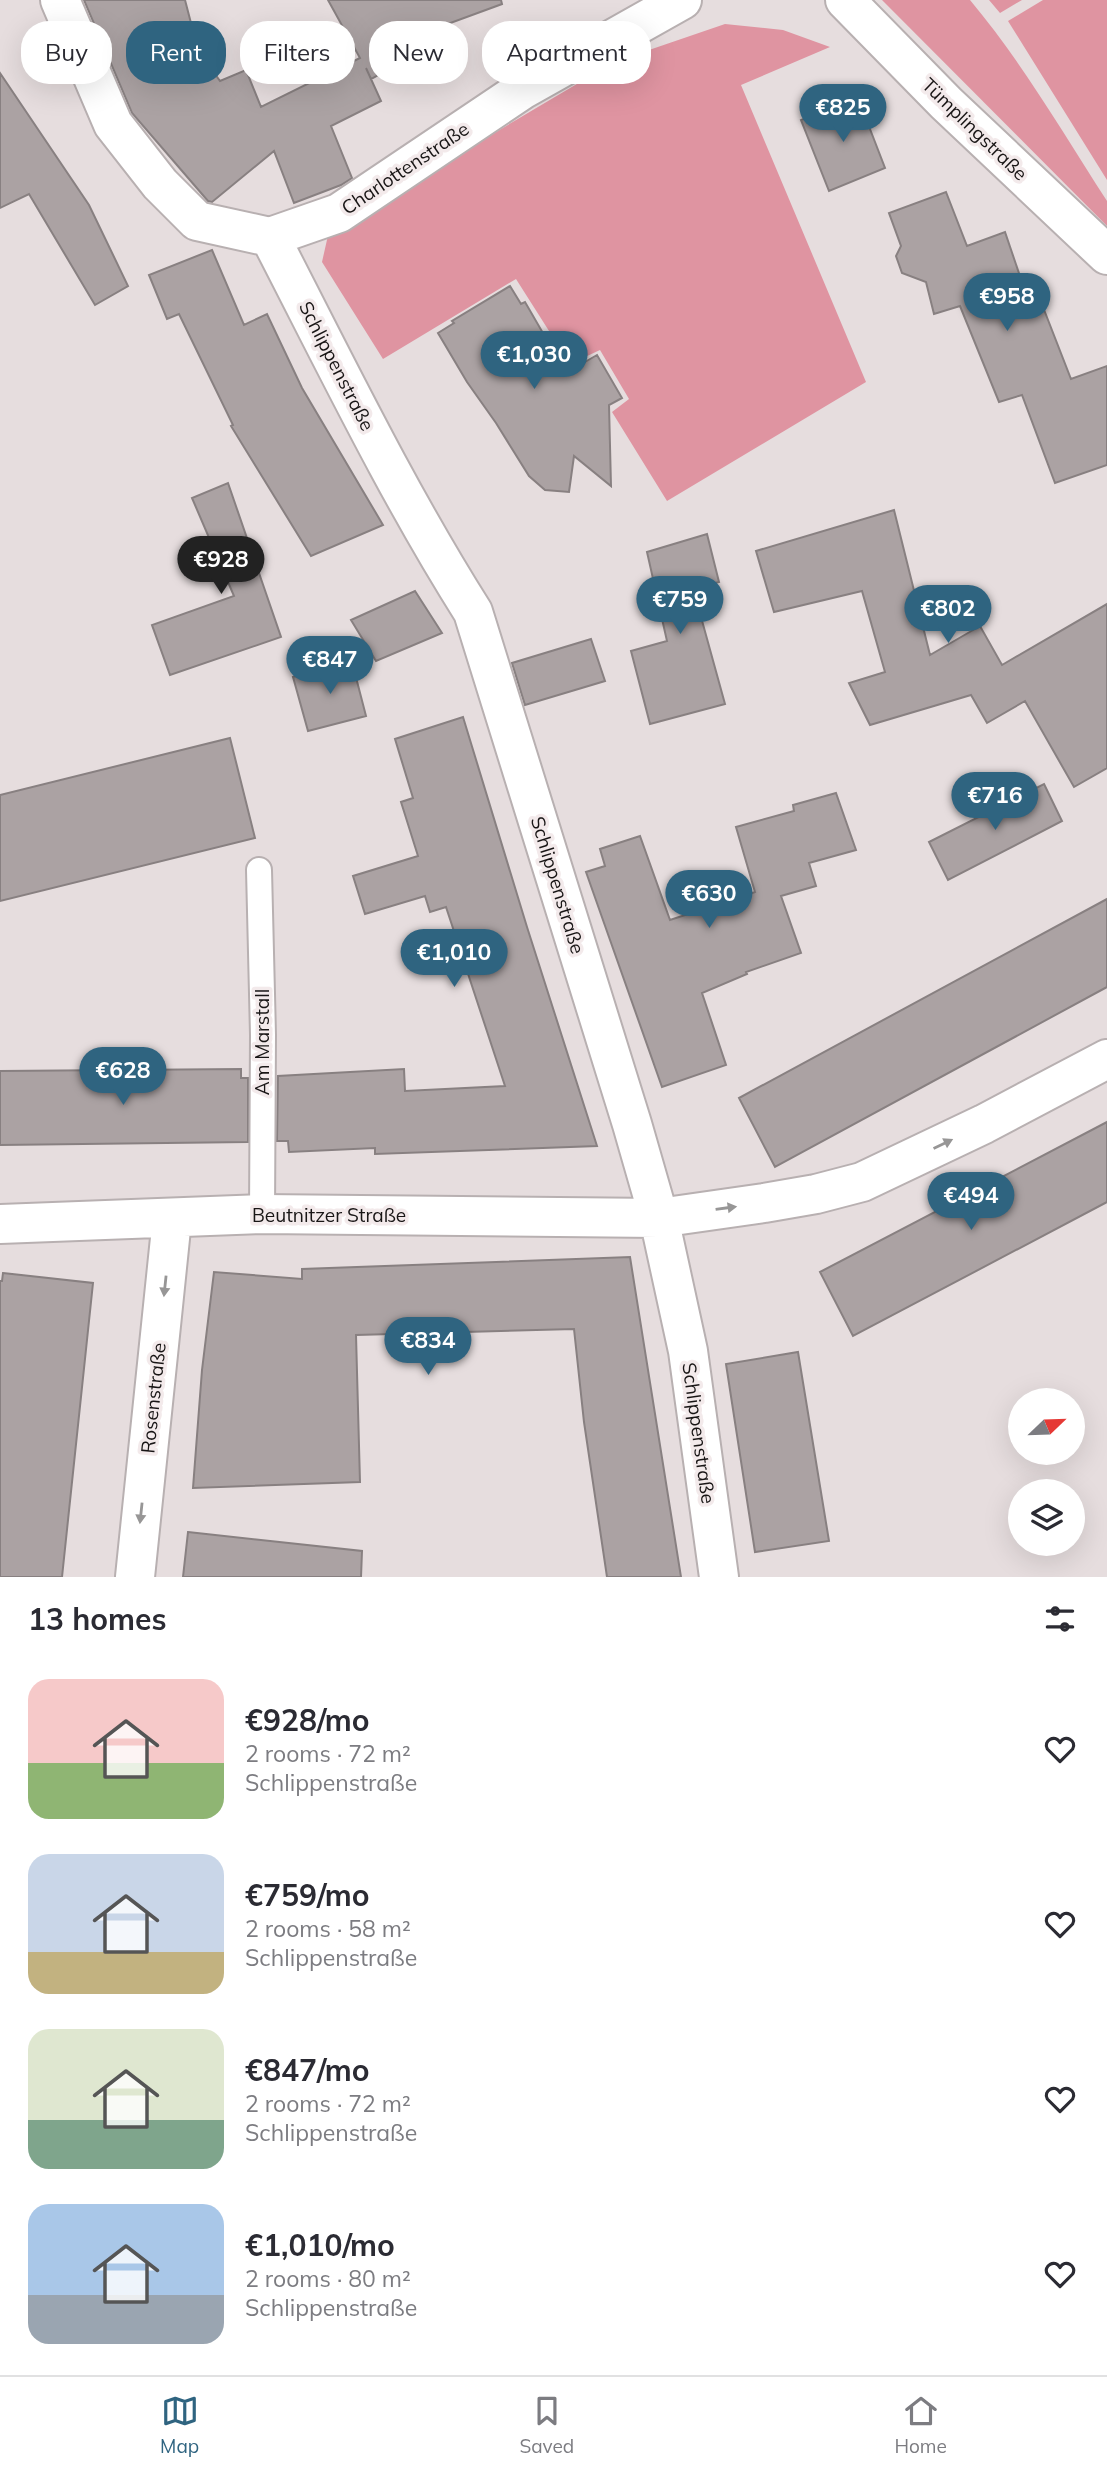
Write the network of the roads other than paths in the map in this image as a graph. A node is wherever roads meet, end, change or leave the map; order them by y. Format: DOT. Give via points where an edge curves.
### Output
graph roads {
  1 [pos="60,0"];
  2 [pos="681,0"];
  3 [pos="845,0"];
  4 [pos="270,237"];
  5 [pos="1107,255"];
  6 [pos="259,870"];
  7 [pos="1107,1059"];
  8 [pos="262,1214"];
  9 [pos="659,1217"];
  10 [pos="172,1219"];
  11 [pos="0,1224"];
  12 [pos="135,1577"];
  13 [pos="719,1577"];
  1 -- 4 [label="street" via="113,124 160,184 197,221"];
  2 -- 4 [label="street, Charlottenstraße" via="522,90 339,213"];
  3 -- 5 [label="street, Tümplingstraße"];
  4 -- 9 [label="street, Schlippenstraße" via="403,494 473,612"];
  6 -- 8 [label="lane, Am Marstall"];
  9 -- 7 [label="street, Beutnitzer Straße, one-way" via="817,1194 862,1182"];
  8 -- 9 [label="street, Beutnitzer Straße"];
  8 -- 10 [label="street, Beutnitzer Straße"];
  9 -- 13 [label="street, Schlippenstraße" via="688,1351"];
  10 -- 11 [label="street, Beutnitzer Straße"];
  10 -- 12 [label="street, Rosenstraße, one-way"];
}
